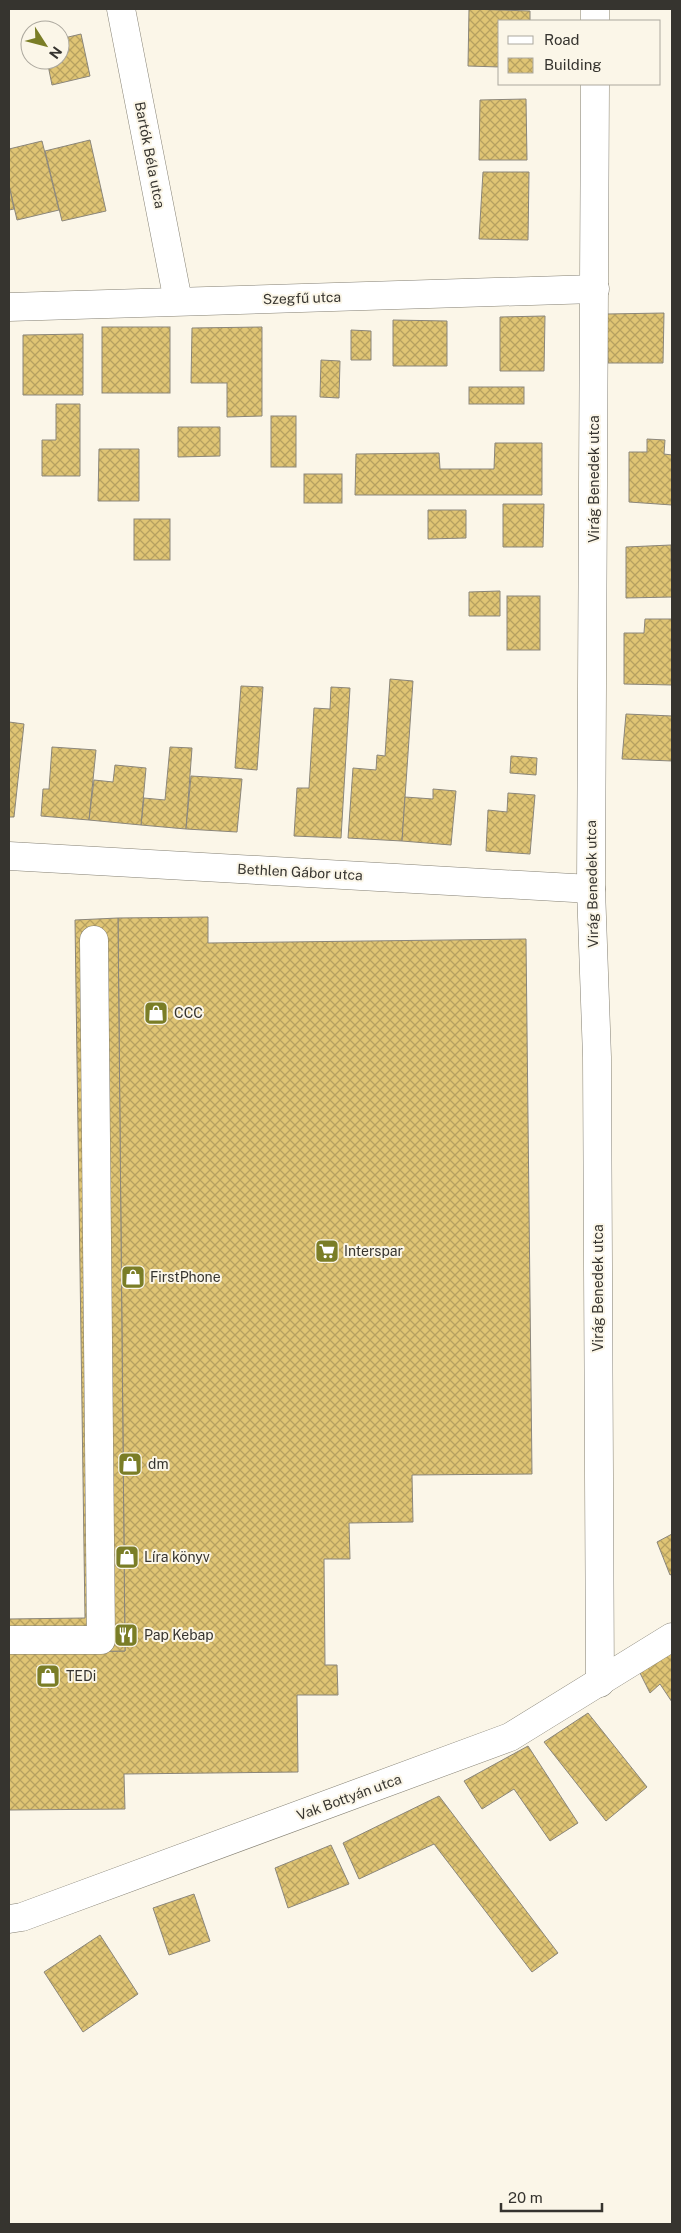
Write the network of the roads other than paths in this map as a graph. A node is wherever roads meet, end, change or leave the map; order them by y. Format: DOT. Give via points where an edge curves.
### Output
graph roads {
  1 [pos="121,9"];
  2 [pos="595,85"];
  3 [pos="595,289"];
  4 [pos="178,301"];
  5 [pos="9,306"];
  6 [pos="9,856"];
  7 [pos="591,889"];
  8 [pos="94,940"];
  9 [pos="672,1637"];
  10 [pos="9,1640"];
  11 [pos="600,1683"];
  12 [pos="9,1919"];
  1 -- 4 [label="street, Bartók Béla utca"];
  2 -- 3 [label="street, Virág Benedek utca"];
  3 -- 4 [label="street, Szegfű utca"];
  3 -- 7 [label="street, Virág Benedek utca"];
  4 -- 5 [label="street, Szegfű utca"];
  6 -- 7 [label="street, Bethlen Gábor utca"];
  7 -- 11 [label="street, Virág Benedek utca" via="597,1057"];
  8 -- 10 [label="street" via="101,1640"];
  9 -- 11 [label="street, Vak Bottyán utca"];
  11 -- 12 [label="street, Vak Bottyán utca" via="510,1737 32,1914"];
}
